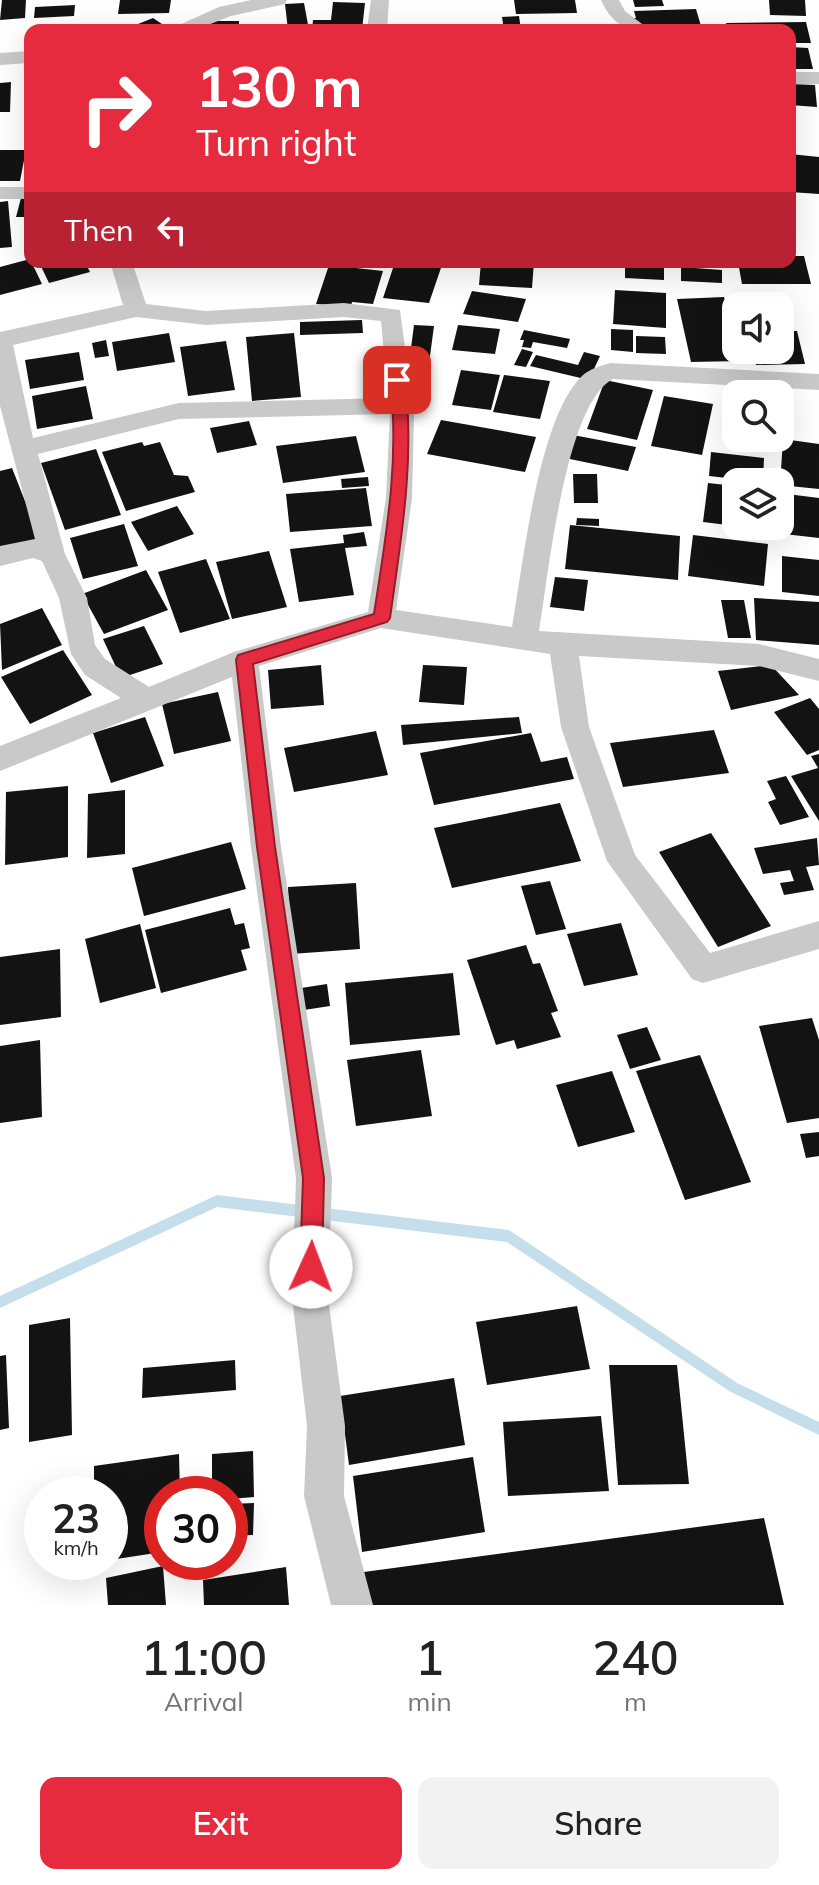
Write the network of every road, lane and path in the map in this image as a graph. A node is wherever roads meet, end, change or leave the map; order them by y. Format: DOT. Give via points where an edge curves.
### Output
graph roads {
  1 [pos="278,0"];
  2 [pos="380,0"];
  3 [pos="610,0"];
  4 [pos="193,24"];
  5 [pos="378,24"];
  6 [pos="631,24"];
  7 [pos="24,57"];
  8 [pos="0,59"];
  9 [pos="796,78"];
  10 [pos="819,78"];
  11 [pos="0,193"];
  12 [pos="24,193"];
  13 [pos="123,268"];
  14 [pos="136,310"];
  15 [pos="0,340"];
  16 [pos="819,382"];
  17 [pos="400,406"];
  18 [pos="24,449"];
  19 [pos="52,554"];
  20 [pos="0,556"];
  21 [pos="381,618"];
  22 [pos="524,639"];
  23 [pos="563,645"];
  24 [pos="244,660"];
  25 [pos="819,670"];
  26 [pos="149,701"];
  27 [pos="0,759"];
  28 [pos="819,935"];
  29 [pos="352,1605"];
  1 -- 4 [label="street"];
  2 -- 5 [label="street"];
  3 -- 6 [label="street" via="617,14"];
  7 -- 8 [label="street"];
  9 -- 10 [label="street"];
  11 -- 12 [label="street"];
  13 -- 14 [label="street"];
  14 -- 15 [label="street"];
  14 -- 17 [label="street" via="206,318 344,310 392,315"];
  15 -- 18 [label="street"];
  16 -- 22 [label="street" via="610,371 590,381 556,466"];
  17 -- 18 [label="street" via="179,411"];
  17 -- 21 [label="street" via="399,498"];
  18 -- 19 [label="street"];
  19 -- 20 [label="street" via="33,548"];
  19 -- 26 [label="street" via="73,598 81,647 95,667"];
  21 -- 22 [label="street"];
  21 -- 24 [label="street"];
  22 -- 23 [label="street"];
  23 -- 25 [label="street" via="759,655"];
  23 -- 28 [label="street" via="575,727 622,861 703,969"];
  24 -- 26 [label="street"];
  24 -- 29 [label="street" via="314,1178 310,1297 326,1426 324,1496"];
  26 -- 27 [label="street"];
}
